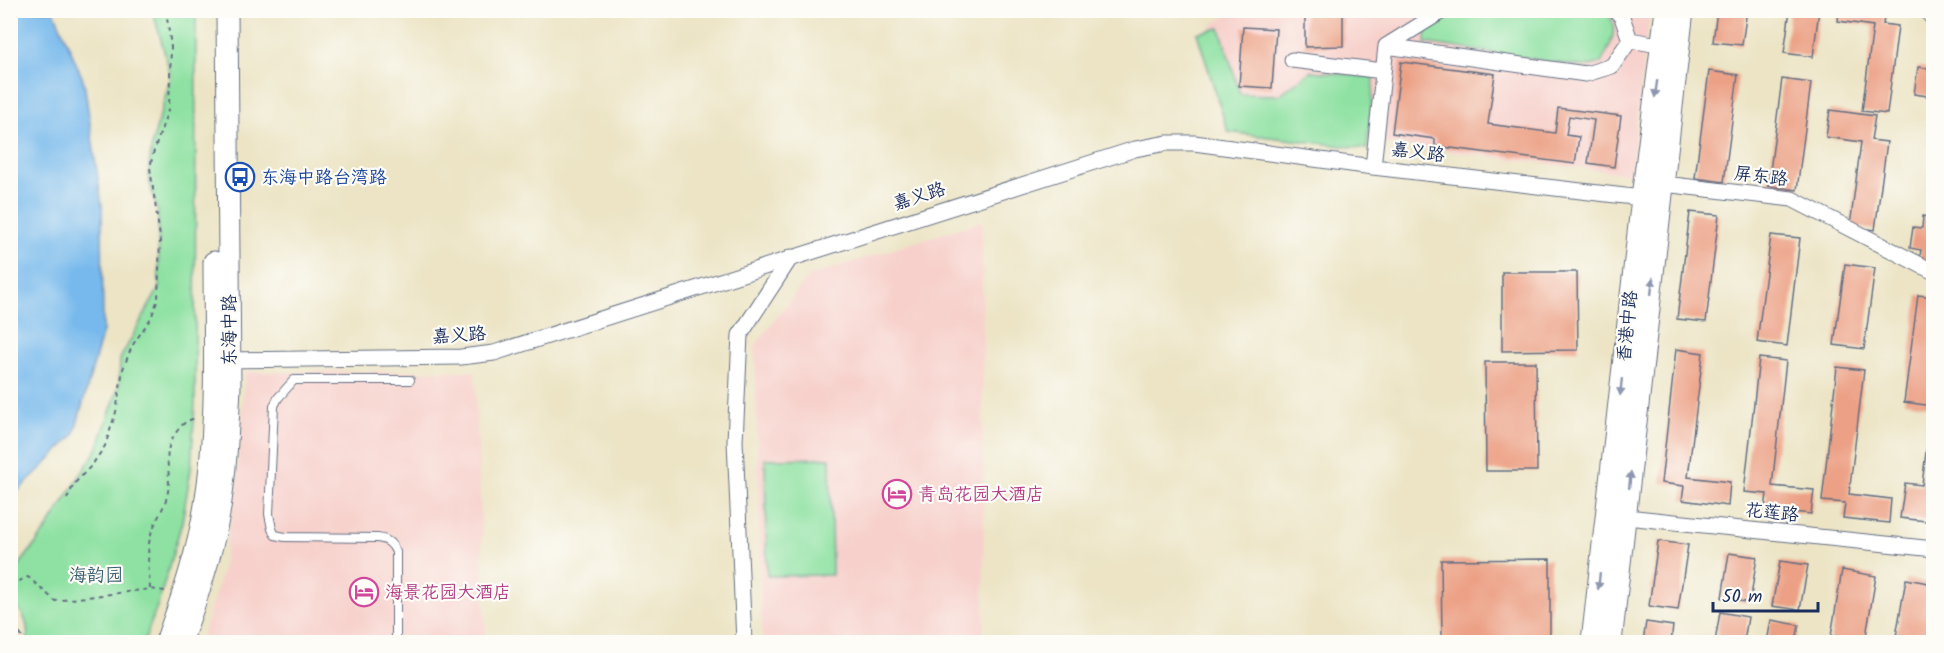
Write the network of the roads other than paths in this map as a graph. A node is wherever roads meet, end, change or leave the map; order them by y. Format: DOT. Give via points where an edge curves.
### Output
graph roads {
  1 [pos="213,10"];
  2 [pos="227,10"];
  3 [pos="1443,10"];
  4 [pos="1615,10"];
  5 [pos="1666,10"];
  6 [pos="1683,10"];
  7 [pos="1925,10"];
  8 [pos="1934,19"];
  9 [pos="1629,40"];
  10 [pos="1386,46"];
  11 [pos="1670,47"];
  12 [pos="1292,60"];
  13 [pos="1383,71"];
  14 [pos="1372,167"];
  15 [pos="1664,184"];
  16 [pos="1642,198"];
  17 [pos="792,257"];
  18 [pos="1934,272"];
  19 [pos="222,360"];
  20 [pos="410,380"];
  21 [pos="1616,515"];
  22 [pos="1934,549"];
  23 [pos="166,642"];
  24 [pos="181,642"];
  25 [pos="396,642"];
  26 [pos="744,642"];
  27 [pos="1592,642"];
  28 [pos="1611,642"];
  1 -- 19 [label="main road, 东海中路"];
  2 -- 19 [label="main road, 东海中路"];
  3 -- 10 [label="street"];
  4 -- 9 [label="street" via="1622,17"];
  5 -- 11 [label="main road, 香港中路"];
  6 -- 11 [label="main road, 香港中路"];
  7 -- 8 [label="street"];
  9 -- 10 [label="street" via="1612,66 1586,74"];
  9 -- 11 [label="street"];
  10 -- 13 [label="street"];
  11 -- 15 [label="main road, 香港中路"];
  11 -- 16 [label="main road, 香港中路, one-way"];
  12 -- 13 [label="street"];
  13 -- 14 [label="street"];
  14 -- 16 [label="street, 嘉义路"];
  14 -- 17 [label="street, 嘉义路" via="1194,143 1155,144"];
  15 -- 16 [label="street"];
  15 -- 18 [label="street, 屏东路" via="1792,199"];
  21 -- 15 [label="main road, 香港中路, one-way"];
  16 -- 21 [label="main road, 香港中路, one-way"];
  17 -- 19 [label="street, 嘉义路" via="494,352 461,357"];
  17 -- 26 [label="street" via="740,335 735,441"];
  19 -- 23 [label="main road, 东海中路" via="205,508"];
  19 -- 24 [label="main road, 东海中路" via="228,435 225,473 210,554"];
  20 -- 25 [label="lane" via="294,380 274,406 269,514 275,535 388,540 396,552"];
  21 -- 22 [label="street, 花莲路"];
  21 -- 27 [label="main road, 香港中路, one-way"];
  21 -- 28 [label="main road, 香港中路"];
}
